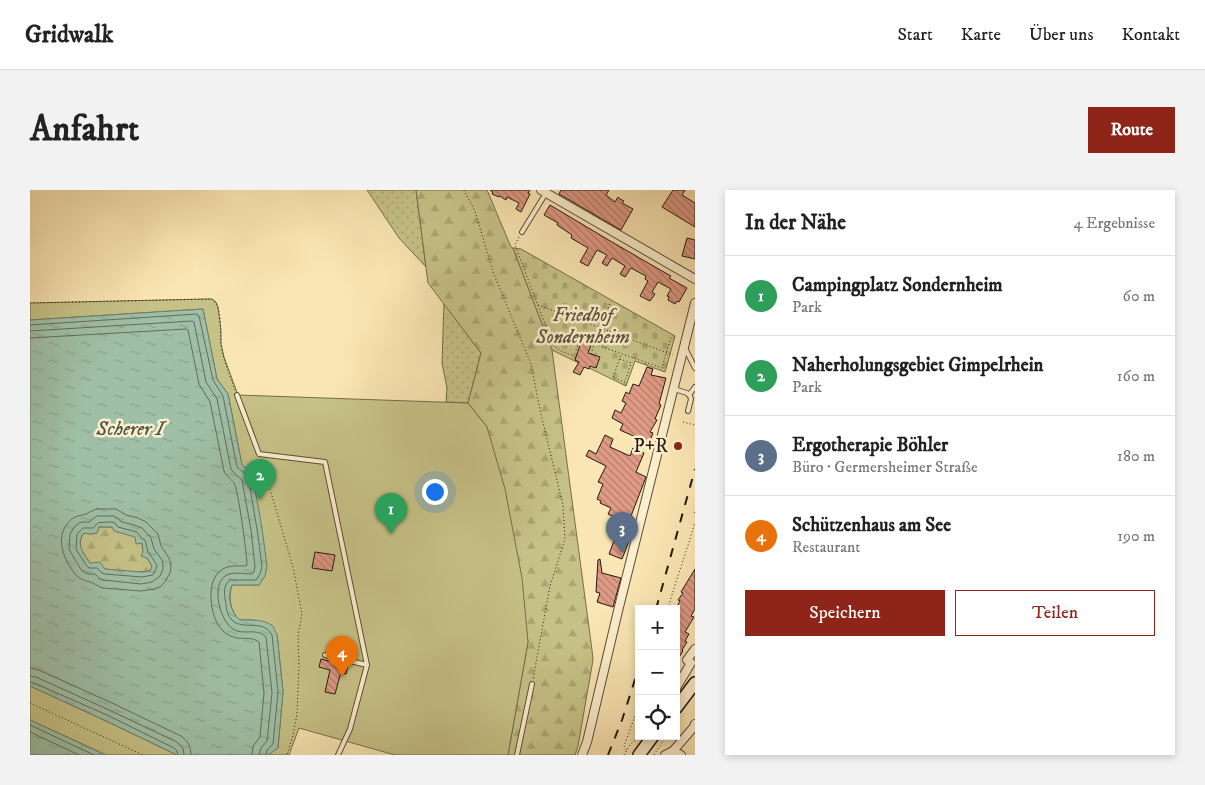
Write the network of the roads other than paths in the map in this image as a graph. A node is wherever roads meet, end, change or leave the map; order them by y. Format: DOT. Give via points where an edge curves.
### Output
graph roads {
  1 [pos="544,191"];
  2 [pos="522,232"];
  3 [pos="695,279"];
  4 [pos="695,304"];
  5 [pos="684,347"];
  6 [pos="695,368"];
  7 [pos="695,387"];
  8 [pos="674,389"];
  9 [pos="237,395"];
  10 [pos="689,395"];
  11 [pos="688,412"];
  12 [pos="695,649"];
  13 [pos="325,656"];
  14 [pos="367,665"];
  15 [pos="680,681"];
  16 [pos="695,683"];
  17 [pos="532,684"];
  18 [pos="680,703"];
  19 [pos="695,724"];
  20 [pos="650,740"];
  21 [pos="673,751"];
  22 [pos="338,755"];
  23 [pos="517,755"];
  24 [pos="582,755"];
  25 [pos="639,755"];
  26 [pos="665,755"];
  27 [pos="681,755"];
  1 -- 2 [label="lane"];
  1 -- 3 [label="street"];
  4 -- 5 [label="street"];
  5 -- 6 [label="lane"];
  5 -- 8 [label="street"];
  7 -- 10 [label="lane"];
  8 -- 10 [label="lane"];
  8 -- 24 [label="street"];
  9 -- 14 [label="lane" via="259,454 326,462"];
  10 -- 11 [label="lane"];
  12 -- 15 [label="street" via="687,660 691,662"];
  13 -- 14 [label="lane"];
  14 -- 22 [label="lane" via="350,729"];
  16 -- 18 [label="main road"];
  17 -- 23 [label="lane"];
  19 -- 21 [label="street"];
  20 -- 25 [label="main road"];
  21 -- 26 [label="street"];
  21 -- 27 [label="street"];
}
